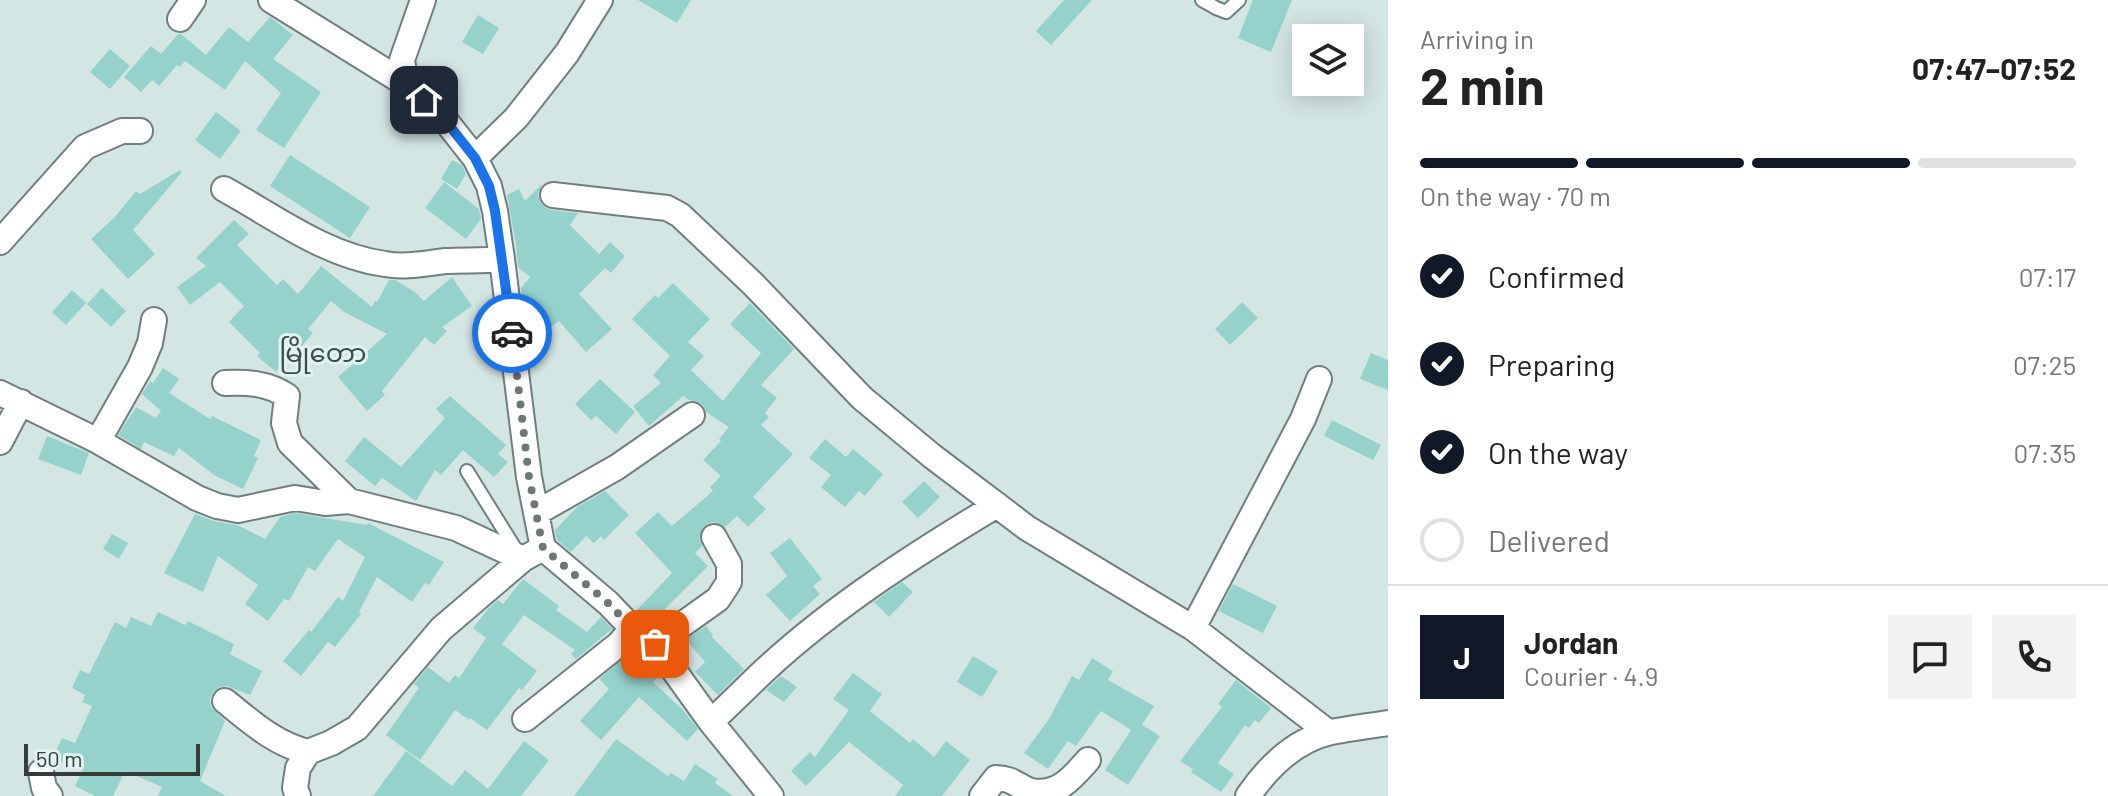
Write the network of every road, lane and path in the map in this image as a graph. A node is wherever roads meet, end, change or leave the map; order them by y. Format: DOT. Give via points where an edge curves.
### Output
graph roads {
  1 [pos="271,0"];
  2 [pos="423,0"];
  3 [pos="600,0"];
  4 [pos="1202,0"];
  5 [pos="1239,0"];
  6 [pos="406,84"];
  7 [pos="140,131"];
  8 [pos="475,158"];
  9 [pos="224,189"];
  10 [pos="553,195"];
  11 [pos="0,242"];
  12 [pos="502,259"];
  13 [pos="154,320"];
  14 [pos="1319,379"];
  15 [pos="225,383"];
  16 [pos="10,398"];
  17 [pos="692,415"];
  18 [pos="98,441"];
  19 [pos="0,442"];
  20 [pos="467,471"];
  21 [pos="349,501"];
  22 [pos="997,505"];
  23 [pos="536,513"];
  24 [pos="714,537"];
  25 [pos="533,554"];
  26 [pos="632,628"];
  27 [pos="1193,628"];
  28 [pos="655,644"];
  29 [pos="225,701"];
  30 [pos="525,719"];
  31 [pos="711,722"];
  32 [pos="1388,723"];
  33 [pos="1328,732"];
  34 [pos="308,752"];
  35 [pos="1088,760"];
  36 [pos="41,772"];
  37 [pos="293,793"];
  38 [pos="768,795"];
  39 [pos="50,796"];
  40 [pos="982,796"];
  41 [pos="1248,796"];
  1 -- 6 [label="street"];
  2 -- 6 [label="street" via="402,60"];
  3 -- 8 [label="street" via="516,118"];
  4 -- 5 [label="lane" via="1226,12"];
  6 -- 8 [label="street" via="441,115"];
  7 -- 11 [label="street" via="122,131 85,147"];
  8 -- 12 [label="street" via="489,186"];
  9 -- 12 [label="street" via="352,257 416,266"];
  10 -- 22 [label="street" via="667,208 680,215 862,398"];
  12 -- 23 [label="street"];
  13 -- 18 [label="street" via="140,367"];
  14 -- 27 [label="street"];
  15 -- 21 [label="street" via="251,382 287,396 284,423 290,443"];
  16 -- 18 [label="street"];
  16 -- 19 [label="street"];
  17 -- 23 [label="street" via="617,467"];
  18 -- 21 [label="street" via="217,506 238,510 295,498"];
  20 -- 25 [label="lane"];
  21 -- 25 [label="street"];
  22 -- 27 [label="street"];
  22 -- 31 [label="street" via="933,543 806,635"];
  23 -- 25 [label="street"];
  24 -- 28 [label="street" via="729,564 729,582 718,599"];
  25 -- 26 [label="street" via="608,603"];
  25 -- 34 [label="street" via="441,629 357,728"];
  26 -- 28 [label="street"];
  26 -- 30 [label="street"];
  27 -- 33 [label="street"];
  28 -- 31 [label="street"];
  29 -- 34 [label="street" via="269,736"];
  31 -- 38 [label="street"];
  32 -- 33 [label="street"];
  33 -- 41 [label="street" via="1286,753 1262,774"];
  34 -- 37 [label="street"];
  35 -- 40 [label="street" via="1050,794 996,778"];
  36 -- 39 [label="street"];
}
